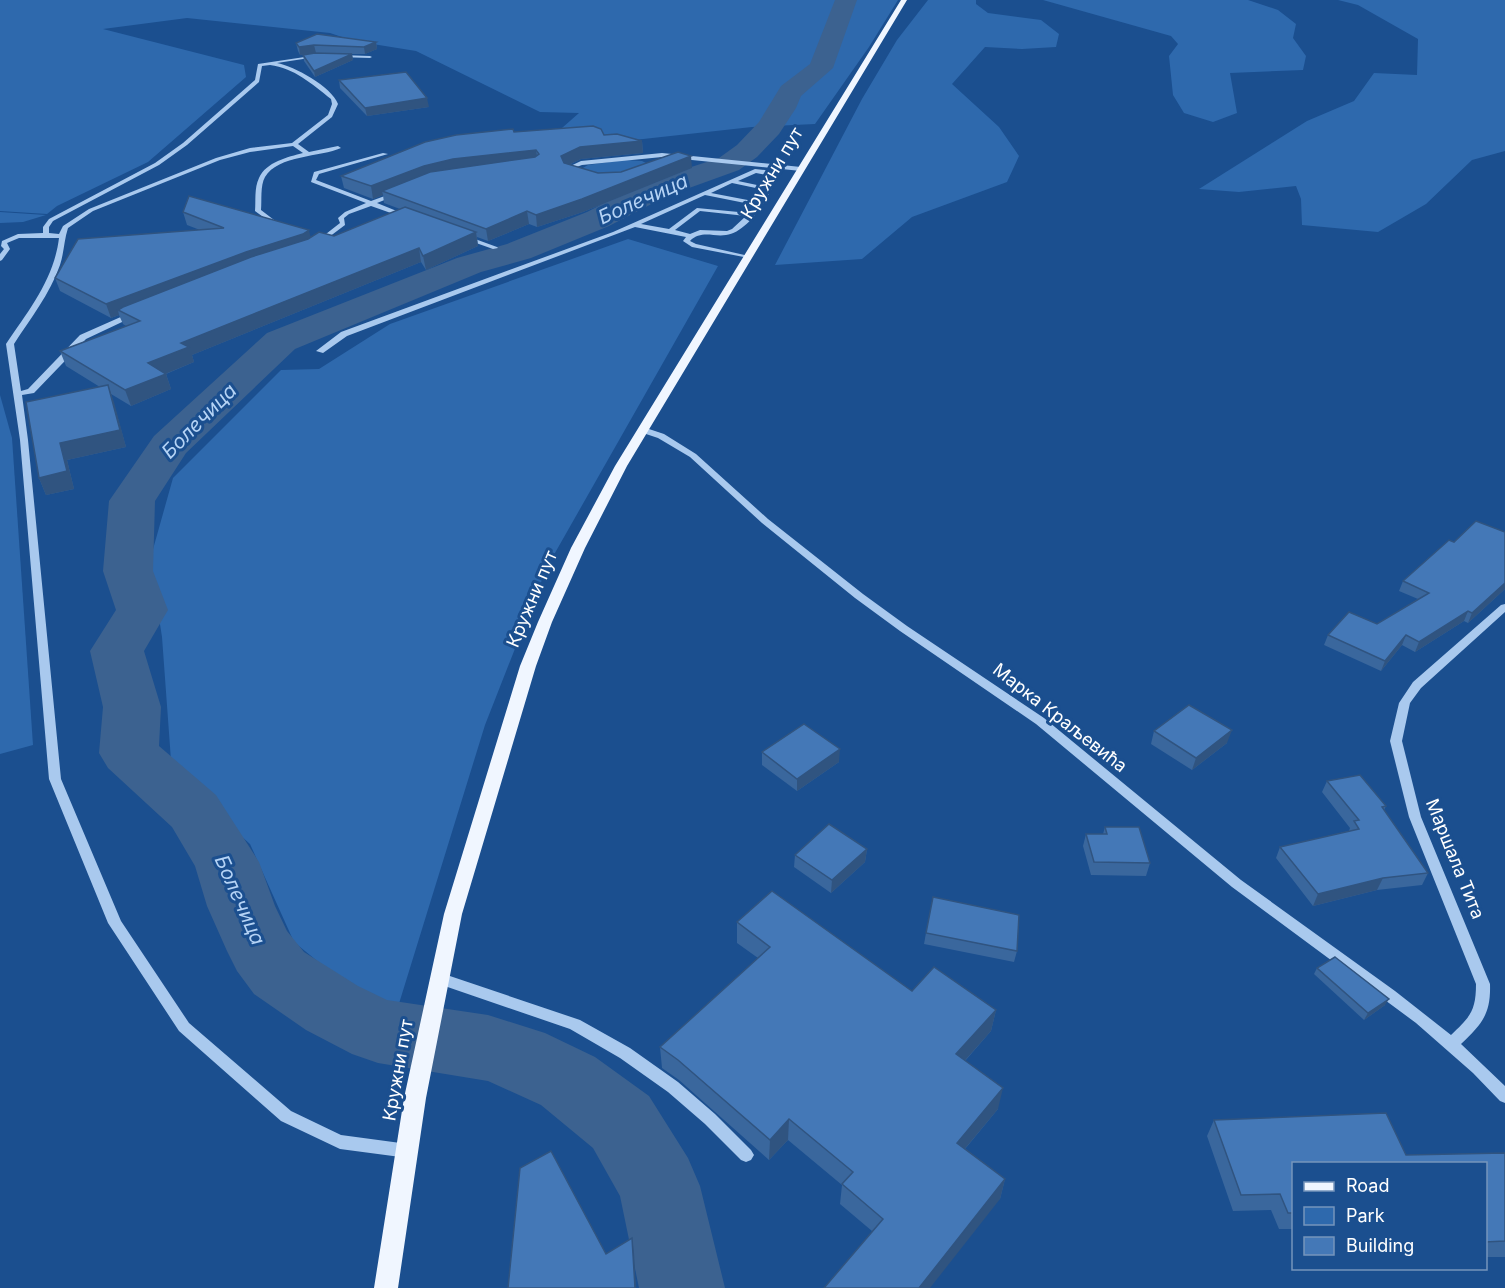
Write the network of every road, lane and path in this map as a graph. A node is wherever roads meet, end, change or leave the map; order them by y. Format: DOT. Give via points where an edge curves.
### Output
graph roads {
  1 [pos="904,0"];
  2 [pos="370,57"];
  3 [pos="269,63"];
  4 [pos="294,144"];
  5 [pos="338,148"];
  6 [pos="308,154"];
  7 [pos="385,154"];
  8 [pos="686,156"];
  9 [pos="664,164"];
  10 [pos="801,169"];
  11 [pos="577,175"];
  12 [pos="730,181"];
  13 [pos="767,189"];
  14 [pos="399,192"];
  15 [pos="703,193"];
  16 [pos="370,204"];
  17 [pos="759,204"];
  18 [pos="750,215"];
  19 [pos="412,218"];
  20 [pos="343,224"];
  21 [pos="635,225"];
  22 [pos="285,227"];
  23 [pos="352,227"];
  24 [pos="670,231"];
  25 [pos="453,233"];
  26 [pos="46,235"];
  27 [pos="315,235"];
  28 [pos="62,236"];
  29 [pos="691,236"];
  30 [pos="0,238"];
  31 [pos="10,238"];
  32 [pos="326,238"];
  33 [pos="495,248"];
  34 [pos="309,250"];
  35 [pos="747,257"];
  36 [pos="0,259"];
  37 [pos="141,311"];
  38 [pos="320,351"];
  39 [pos="16,394"];
  40 [pos="642,430"];
  41 [pos="1505,607"];
  42 [pos="436,988"];
  43 [pos="1451,1044"];
  44 [pos="1505,1096"];
  45 [pos="408,1150"];
  46 [pos="746,1155"];
  47 [pos="386,1288"];
  1 -- 10 [label="main road, Кружни пут"];
  2 -- 3 [label="street" via="326,56"];
  3 -- 4 [label="street" via="294,70 333,98 335,104 330,116"];
  3 -- 26 [label="street" via="259,66 256,81 185,144 147,169 56,216 46,227"];
  4 -- 6 [label="street"];
  4 -- 28 [label="street" via="218,159 91,210 66,227"];
  5 -- 6 [label="street"];
  6 -- 22 [label="street" via="273,167 261,180 258,211"];
  7 -- 16 [label="street" via="313,177 318,185"];
  8 -- 9 [label="street"];
  8 -- 10 [label="street"];
  8 -- 11 [label="street" via="645,156 581,163 567,169"];
  10 -- 35 [label="main road, Кружни пут"];
  12 -- 13 [label="street"];
  12 -- 13 [label="street" via="755,171 775,174"];
  12 -- 15 [label="street"];
  13 -- 17 [label="street"];
  14 -- 16 [label="street"];
  15 -- 17 [label="street"];
  15 -- 21 [label="street"];
  16 -- 19 [label="street"];
  16 -- 20 [label="street" via="347,213 341,218"];
  17 -- 18 [label="street"];
  18 -- 24 [label="street" via="699,209"];
  18 -- 29 [label="street" via="735,232 699,232"];
  20 -- 23 [label="street"];
  20 -- 32 [label="street"];
  21 -- 24 [label="street"];
  21 -- 38 [label="street" via="353,330"];
  24 -- 29 [label="street"];
  25 -- 33 [label="street"];
  26 -- 28 [label="street"];
  26 -- 31 [label="street"];
  27 -- 32 [label="street"];
  28 -- 39 [label="street" via="50,283 10,344"];
  29 -- 35 [label="street" via="686,241 694,246"];
  30 -- 31 [label="street"];
  31 -- 36 [label="street" via="4,242 7,249"];
  32 -- 34 [label="street"];
  35 -- 40 [label="main road, Кружни пут"];
  37 -- 39 [label="street" via="83,337 31,391"];
  39 -- 45 [label="street" via="24,440 55,778 116,923 184,1027 286,1116 340,1142"];
  40 -- 42 [label="main road, Кружни пут" via="578,548 528,666 453,914"];
  40 -- 43 [label="street, Марка Краљевића" via="661,435 682,448 763,520 853,591 1040,721 1202,857 1391,995"];
  41 -- 43 [label="street, Маршала Тита" via="1417,685 1405,703 1396,741 1415,817 1484,984 1484,1005 1475,1021"];
  42 -- 45 [label="main road, Кружни пут"];
  42 -- 46 [label="street" via="575,1024 673,1087"];
  43 -- 44 [label="street"];
  45 -- 47 [label="main road, Кружни пут"];
}
